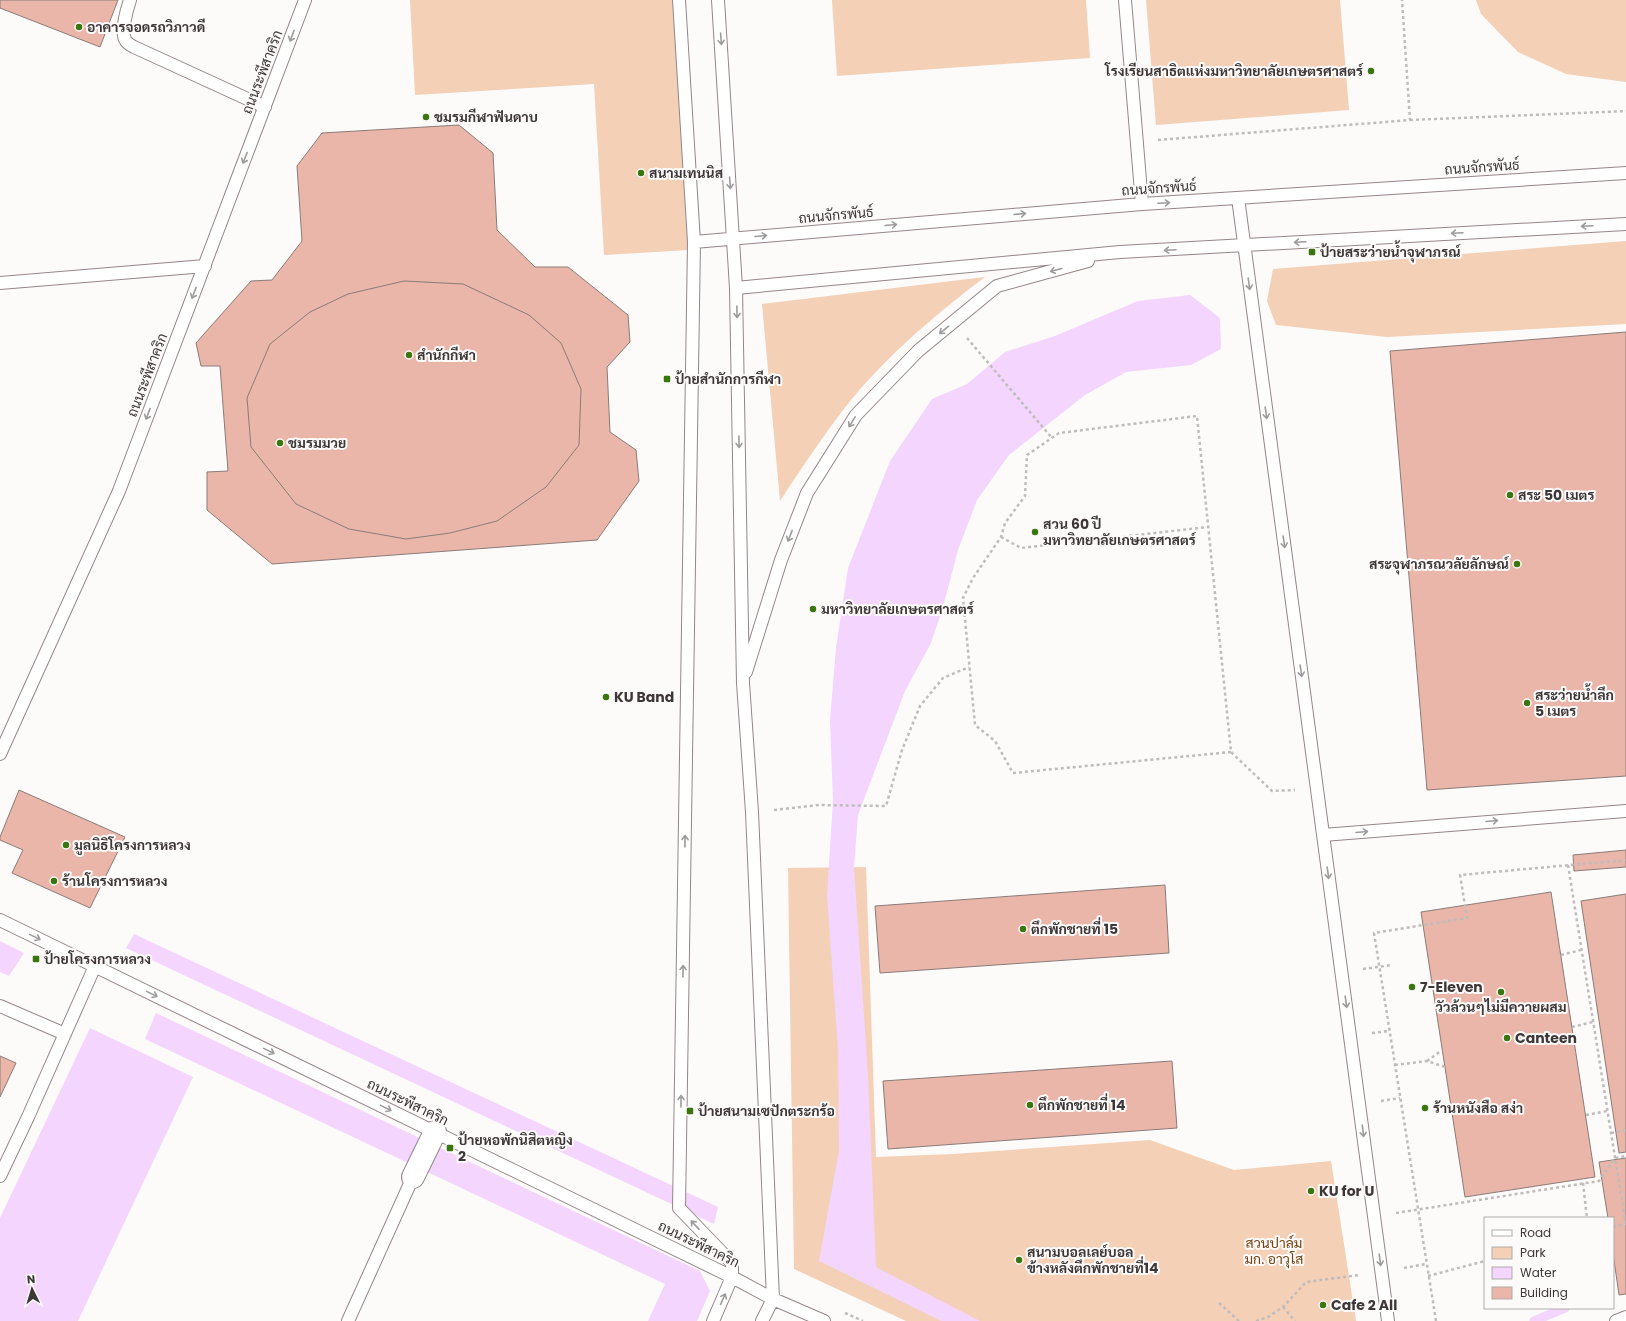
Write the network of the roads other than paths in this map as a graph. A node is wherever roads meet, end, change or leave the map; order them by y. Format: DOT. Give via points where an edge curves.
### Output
graph roads {
  1 [pos="130,0"];
  2 [pos="305,0"];
  3 [pos="679,0"];
  4 [pos="718,0"];
  5 [pos="1125,0"];
  6 [pos="265,107"];
  7 [pos="1626,173"];
  8 [pos="1238,198"];
  9 [pos="1142,204"];
  10 [pos="1626,224"];
  11 [pos="734,239"];
  12 [pos="694,242"];
  13 [pos="1244,246"];
  14 [pos="1120,252"];
  15 [pos="205,266"];
  16 [pos="0,283"];
  17 [pos="736,288"];
  18 [pos="743,683"];
  19 [pos="0,754"];
  20 [pos="1626,811"];
  21 [pos="1323,835"];
  22 [pos="0,920"];
  23 [pos="95,966"];
  24 [pos="0,1006"];
  25 [pos="65,1034"];
  26 [pos="433,1137"];
  27 [pos="0,1176"];
  28 [pos="413,1178"];
  29 [pos="732,1277"];
  30 [pos="773,1299"];
  31 [pos="1626,1317"];
  32 [pos="348,1321"];
  33 [pos="713,1321"];
  34 [pos="762,1321"];
  35 [pos="824,1321"];
  36 [pos="1388,1321"];
  37 [pos="1616,1321"];
  1 -- 6 [label="lane" via="124,24 126,41"];
  2 -- 6 [label="lane, ถนนระพีสาคริก, one-way"];
  3 -- 12 [label="lane"];
  4 -- 11 [label="lane, one-way"];
  5 -- 9 [label="lane"];
  6 -- 15 [label="lane, ถนนระพีสาคริก, one-way"];
  7 -- 8 [label="lane, ถนนจักรพันธ์"];
  9 -- 8 [label="lane, ถนนจักรพันธ์, one-way"];
  8 -- 13 [label="lane"];
  11 -- 9 [label="lane, ถนนจักรพันธ์, one-way"];
  10 -- 13 [label="lane, one-way"];
  11 -- 12 [label="lane, ถนนจักรพันธ์"];
  11 -- 17 [label="lane"];
  29 -- 12 [label="lane, one-way" via="732,1263 679,1208"];
  13 -- 14 [label="lane, one-way"];
  13 -- 21 [label="lane, one-way"];
  14 -- 17 [label="lane"];
  14 -- 18 [label="lane, one-way" via="997,286 918,351 856,415 807,493 781,560"];
  15 -- 16 [label="lane"];
  15 -- 19 [label="lane, ถนนระพีสาคริก, one-way" via="119,491"];
  17 -- 18 [label="lane, one-way"];
  18 -- 30 [label="lane" via="752,812"];
  21 -- 20 [label="lane, one-way"];
  21 -- 36 [label="lane, one-way"];
  22 -- 23 [label="lane, ถนนระพีสาคริก, one-way"];
  23 -- 25 [label="lane"];
  23 -- 26 [label="lane, ถนนระพีสาคริก, one-way"];
  24 -- 25 [label="lane"];
  25 -- 27 [label="lane"];
  26 -- 28 [label="street"];
  26 -- 29 [label="lane, ถนนระพีสาคริก"];
  28 -- 32 [label="lane"];
  29 -- 30 [label="lane, ถนนระพีสาคริก"];
  33 -- 29 [label="lane, one-way"];
  30 -- 34 [label="lane"];
  30 -- 35 [label="lane, ถนนระพีสาคริก"];
  31 -- 37 [label="lane"];
}
